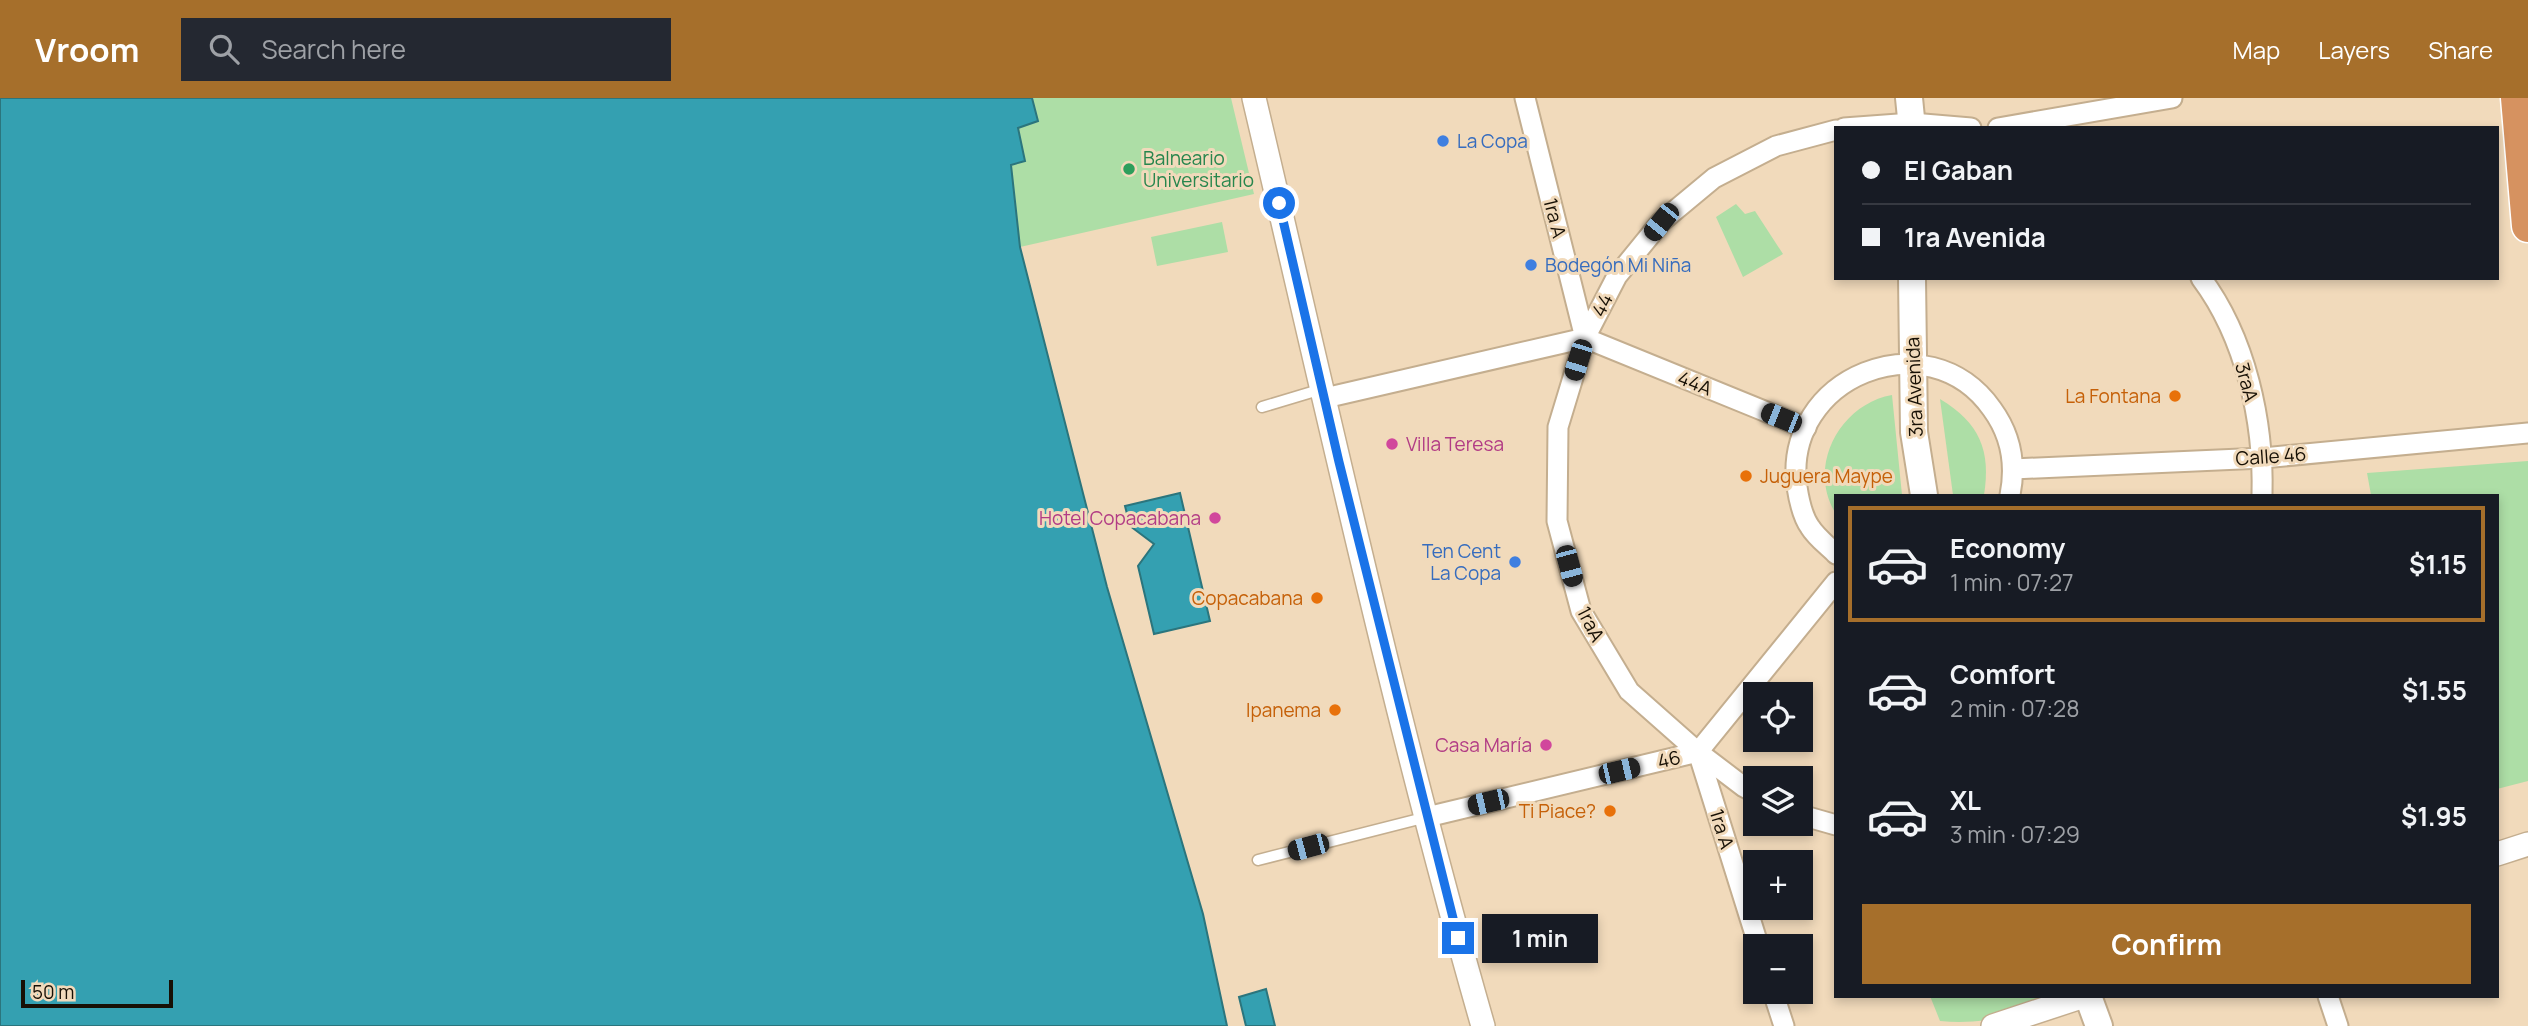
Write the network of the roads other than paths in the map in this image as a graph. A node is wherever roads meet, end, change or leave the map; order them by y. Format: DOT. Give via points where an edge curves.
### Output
graph roads {
  1 [pos="1254,98"];
  2 [pos="1525,98"];
  3 [pos="2172,98"];
  4 [pos="2517,98"];
  5 [pos="1911,116"];
  6 [pos="1855,126"];
  7 [pos="1961,126"];
  8 [pos="2010,126"];
  9 [pos="1834,131"];
  10 [pos="2528,226"];
  11 [pos="1912,280"];
  12 [pos="2202,280"];
  13 [pos="1585,338"];
  14 [pos="1913,364"];
  15 [pos="1324,393"];
  16 [pos="1262,407"];
  17 [pos="1806,428"];
  18 [pos="2528,433"];
  19 [pos="2263,458"];
  20 [pos="2013,469"];
  21 [pos="1924,494"];
  22 [pos="2010,494"];
  23 [pos="2262,494"];
  24 [pos="1834,552"];
  25 [pos="1834,584"];
  26 [pos="1699,752"];
  27 [pos="1743,786"];
  28 [pos="1427,817"];
  29 [pos="1813,818"];
  30 [pos="1834,824"];
  31 [pos="2528,844"];
  32 [pos="2499,853"];
  33 [pos="1258,860"];
  34 [pos="1755,934"];
  35 [pos="2080,998"];
  36 [pos="2087,998"];
  37 [pos="2329,998"];
  38 [pos="1777,1004"];
  39 [pos="1483,1026"];
  40 [pos="1784,1026"];
  41 [pos="1993,1026"];
  42 [pos="2099,1026"];
  43 [pos="2338,1026"];
  1 -- 15 [label="street"];
  2 -- 13 [label="street, 1ra A"];
  3 -- 8 [label="street"];
  4 -- 10 [label="highway"];
  5 -- 6 [label="street"];
  5 -- 7 [label="street"];
  9 -- 13 [label="street, 44" via="1776,146 1714,178 1671,213 1617,276"];
  11 -- 14 [label="main road, 3ra Avenida"];
  12 -- 19 [label="street, 3raA" via="2215,297 2249,375"];
  13 -- 15 [label="street, 44"];
  13 -- 17 [label="street, 44A"];
  13 -- 26 [label="street, 1raA" via="1558,427 1557,521 1581,611 1629,691"];
  14 -- 17 [label="street" via="1877,367 1850,378 1827,396"];
  14 -- 20 [label="street" via="1961,379 1984,397 2001,421"];
  14 -- 21 [label="main road, 3ra Avenida" via="1914,432"];
  15 -- 16 [label="lane"];
  15 -- 28 [label="street"];
  17 -- 24 [label="street" via="1795,473 1799,501 1810,527"];
  18 -- 19 [label="street, Calle 46"];
  19 -- 20 [label="street, Calle 46"];
  19 -- 23 [label="street, 3raA"];
  20 -- 22 [label="street"];
  25 -- 26 [label="street, 46"];
  26 -- 27 [label="street, 1raA"];
  26 -- 28 [label="street, 46"];
  26 -- 34 [label="street, 1ra A"];
  28 -- 33 [label="lane"];
  28 -- 39 [label="street"];
  29 -- 30 [label="street"];
  31 -- 32 [label="street"];
  35 -- 41 [label="street"];
  36 -- 42 [label="main road"];
  37 -- 43 [label="street"];
  38 -- 40 [label="street"];
}
